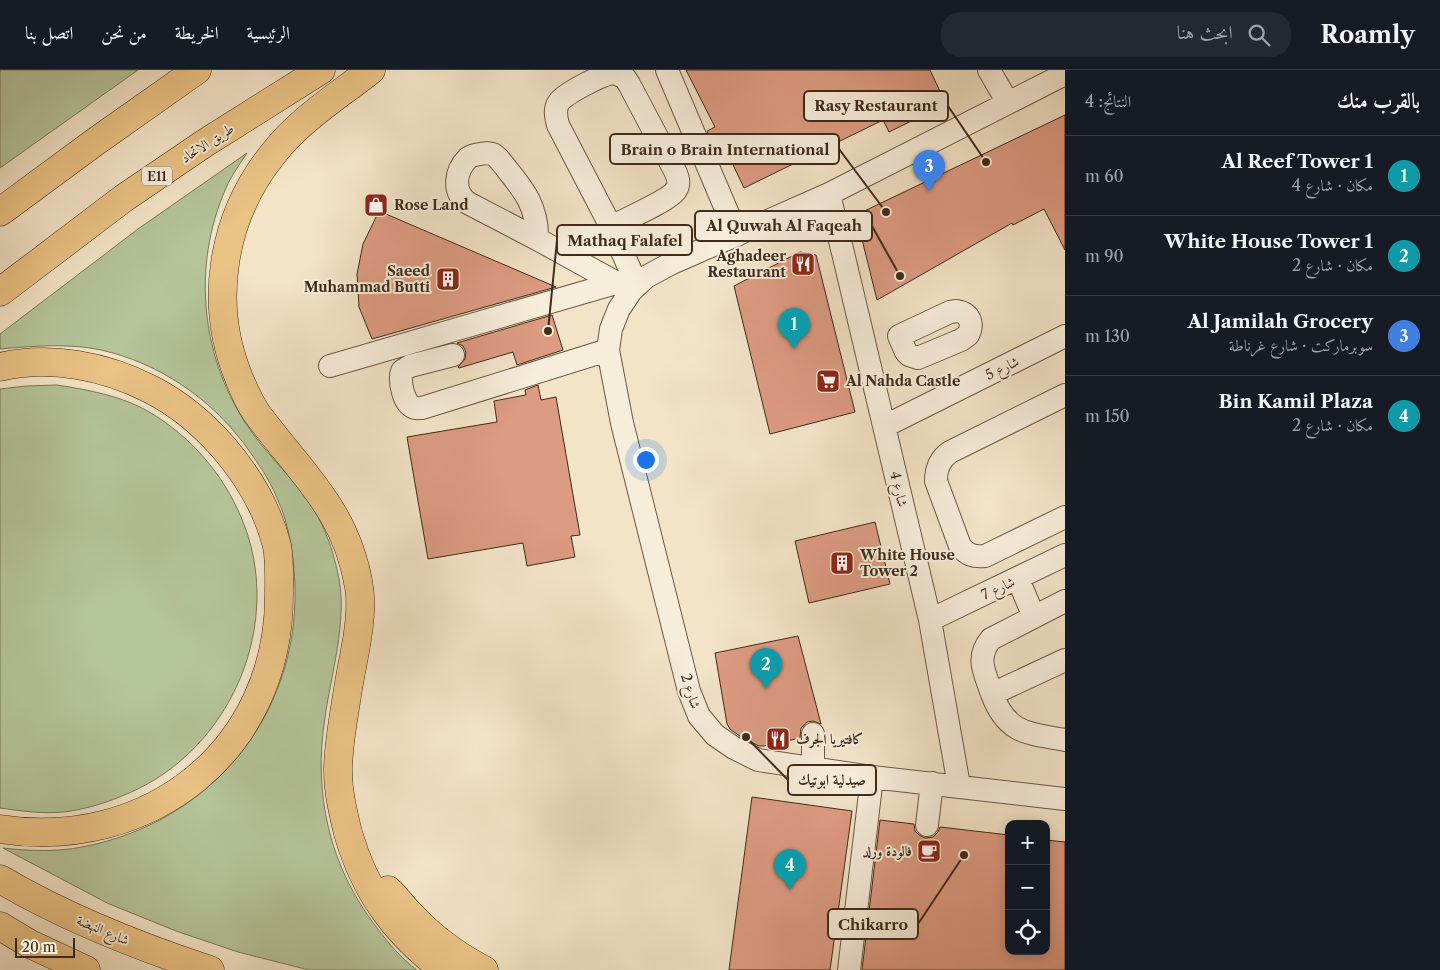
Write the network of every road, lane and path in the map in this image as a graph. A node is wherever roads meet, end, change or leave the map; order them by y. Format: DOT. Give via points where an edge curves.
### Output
graph roads {
  1 [pos="197,70"];
  2 [pos="321,70"];
  3 [pos="372,70"];
  4 [pos="667,70"];
  5 [pos="989,70"];
  6 [pos="1065,74"];
  7 [pos="1008,103"];
  8 [pos="829,194"];
  9 [pos="0,212"];
  10 [pos="611,227"];
  11 [pos="737,235"];
  12 [pos="537,239"];
  13 [pos="628,286"];
  14 [pos="0,292"];
  15 [pos="899,336"];
  16 [pos="1065,336"];
  17 [pos="866,349"];
  18 [pos="608,350"];
  19 [pos="453,355"];
  20 [pos="330,366"];
  21 [pos="0,367"];
  22 [pos="1065,395"];
  23 [pos="885,426"];
  24 [pos="1065,517"];
  25 [pos="1065,555"];
  26 [pos="1018,579"];
  27 [pos="1065,601"];
  28 [pos="1034,617"];
  29 [pos="930,620"];
  30 [pos="1065,660"];
  31 [pos="992,694"];
  32 [pos="807,736"];
  33 [pos="1065,740"];
  34 [pos="807,768"];
  35 [pos="872,778"];
  36 [pos="932,784"];
  37 [pos="960,786"];
  38 [pos="1065,799"];
  39 [pos="928,825"];
  40 [pos="0,829"];
  41 [pos="365,878"];
  42 [pos="0,879"];
  43 [pos="0,926"];
  44 [pos="86,970"];
  45 [pos="210,970"];
  46 [pos="444,970"];
  47 [pos="484,970"];
  48 [pos="849,970"];
  1 -- 9 [label="main road"];
  2 -- 14 [label="main road, طريق الاتحاد / E11" via="124,198"];
  3 -- 41 [label="main road" via="294,131 257,175 233,226 222,282 226,339 245,392 259,417 333,512 346,536 354,562 361,616 339,745 338,772 342,810"];
  4 -- 11 [label="street"];
  5 -- 7 [label="street"];
  6 -- 7 [label="street"];
  7 -- 8 [label="street"];
  8 -- 11 [label="street"];
  8 -- 17 [label="street, شارع 4"];
  10 -- 10 [label="street" via="558,125 556,114 563,98 615,73 626,78 675,171 678,183 667,198"];
  10 -- 13 [label="street"];
  11 -- 13 [label="street"];
  12 -- 13 [label="street"];
  13 -- 18 [label="street" via="611,329"];
  13 -- 20 [label="street"];
  15 -- 17 [label="street"];
  16 -- 23 [label="street, شارع 5"];
  17 -- 23 [label="street, شارع 4"];
  18 -- 19 [label="street" via="422,408 412,407 400,381 402,372 410,366"];
  18 -- 34 [label="street, شارع 2" via="622,423 689,691 699,716 714,735 758,760"];
  21 -- 40 [label="main road" via="39,362 103,370 148,388 190,414 235,460 253,487 277,547 279,580 279,613 267,676 238,734 195,780 143,812 85,830 24,833"];
  22 -- 24 [label="street" via="950,452 940,461 936,474 960,546 975,557 985,556"];
  23 -- 29 [label="street, شارع 4"];
  25 -- 26 [label="street, شارع 7"];
  26 -- 28 [label="street"];
  26 -- 29 [label="street, شارع 7"];
  27 -- 28 [label="street"];
  28 -- 31 [label="street" via="991,639 985,646 982,663"];
  29 -- 37 [label="street, شارع 4"];
  30 -- 31 [label="street"];
  31 -- 33 [label="street" via="1003,718 1013,726"];
  32 -- 34 [label="street"];
  34 -- 35 [label="street, شارع 2"];
  35 -- 36 [label="street, شارع 2"];
  35 -- 48 [label="street" via="863,906"];
  36 -- 37 [label="street, شارع 2"];
  36 -- 39 [label="street"];
  37 -- 38 [label="street, شارع 2"];
  41 -- 46 [label="main road" via="398,929"];
  41 -- 47 [label="main road" via="390,892 442,942"];
  42 -- 45 [label="main road, شارع النهضة" via="80,921 163,955"];
  43 -- 44 [label="main road"];
}
